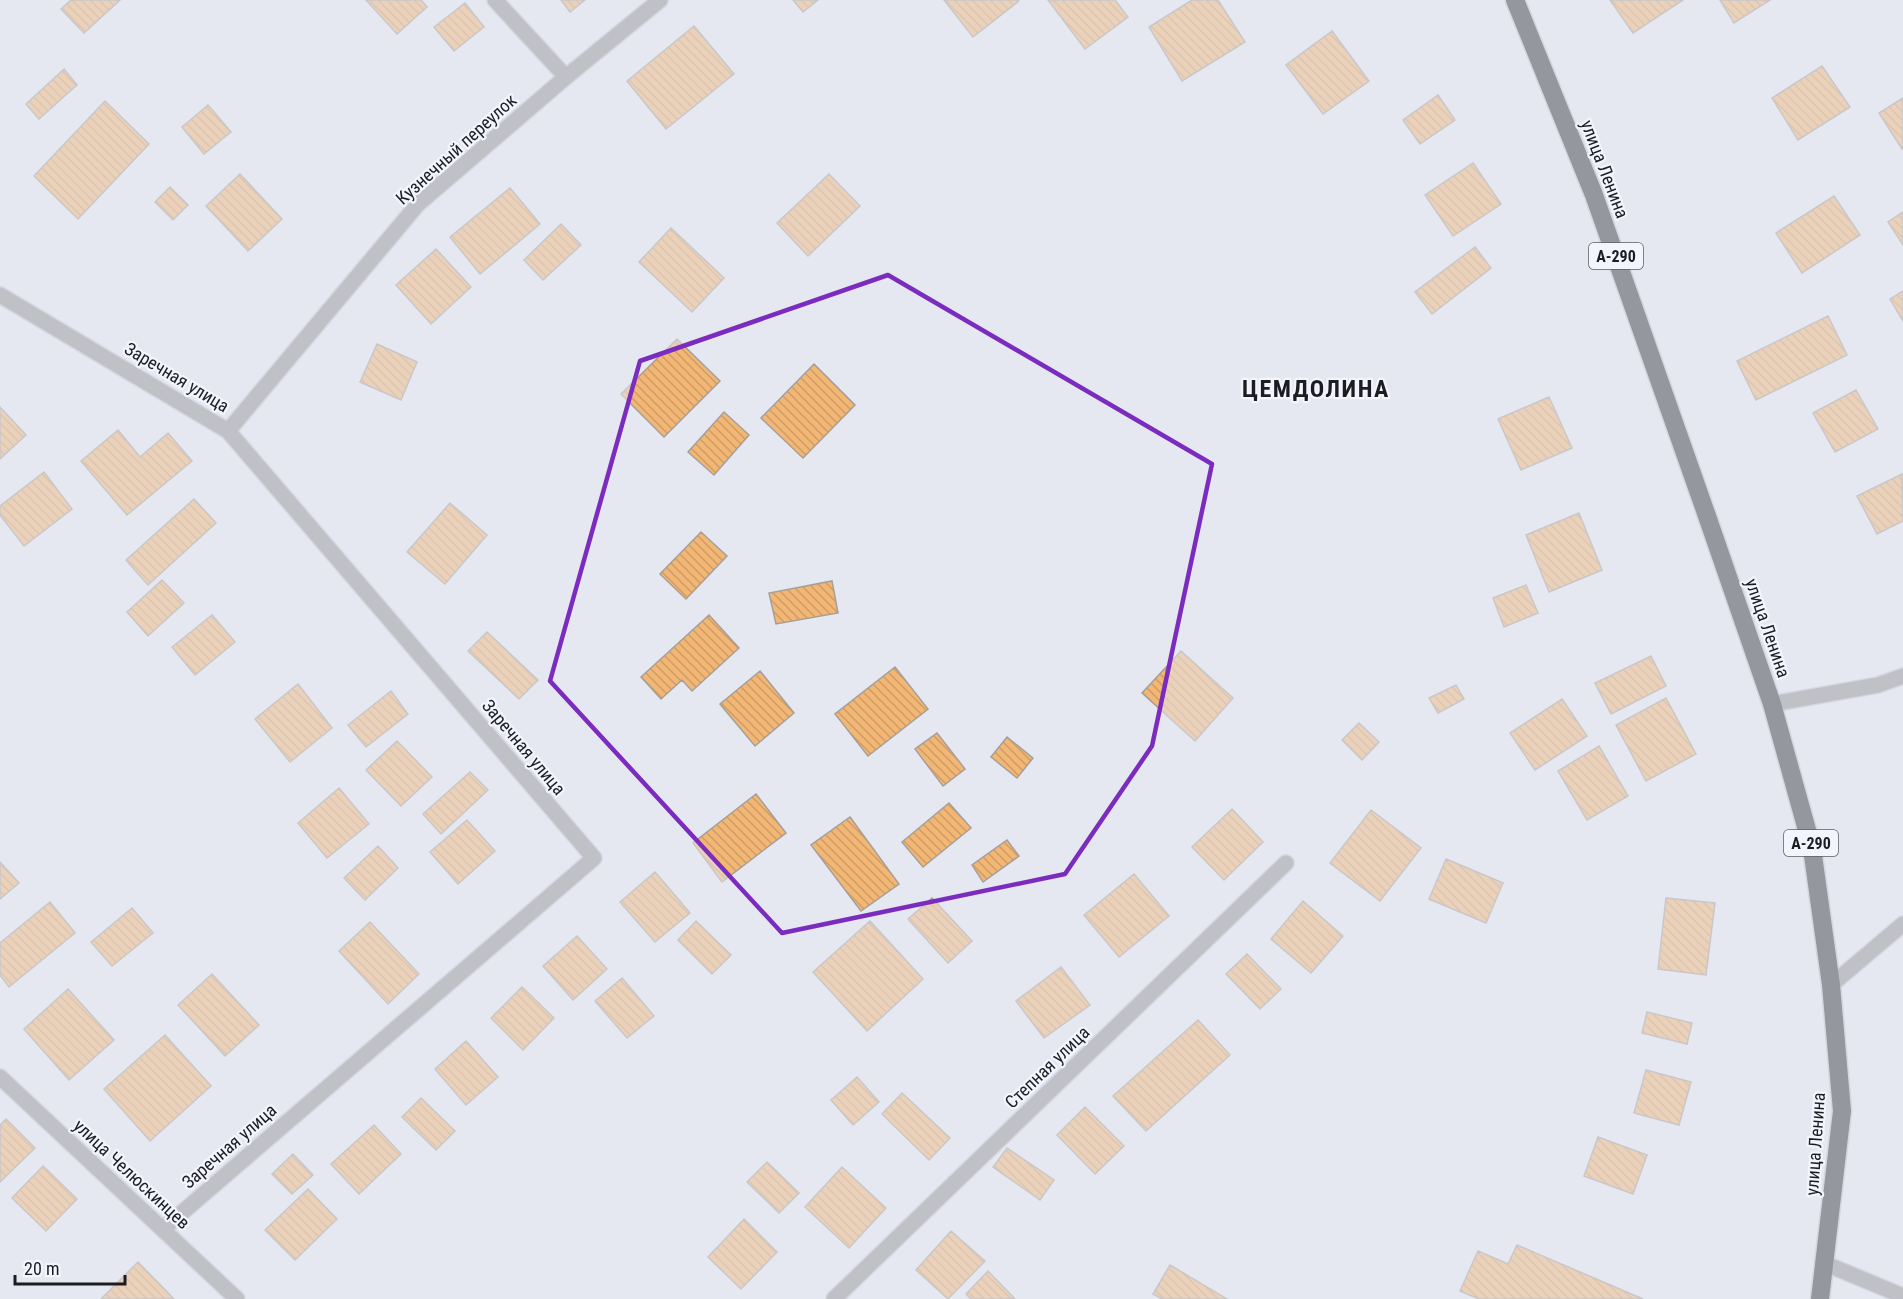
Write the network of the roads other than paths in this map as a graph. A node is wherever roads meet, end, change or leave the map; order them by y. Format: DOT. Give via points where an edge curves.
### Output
graph roads {
  1 [pos="495,0"];
  2 [pos="660,0"];
  3 [pos="1515,0"];
  4 [pos="566,77"];
  5 [pos="0,295"];
  6 [pos="228,431"];
  7 [pos="1903,676"];
  8 [pos="1772,704"];
  9 [pos="1286,863"];
  10 [pos="1903,924"];
  11 [pos="1831,985"];
  12 [pos="0,1077"];
  13 [pos="163,1229"];
  14 [pos="1826,1264"];
  15 [pos="1903,1296"];
  16 [pos="237,1299"];
  17 [pos="834,1299"];
  18 [pos="1820,1299"];
  1 -- 4 [label="street"];
  2 -- 4 [label="street, Кузнечный переулок"];
  3 -- 8 [label="highway, улица Ленина / А-290" via="1594,195"];
  4 -- 6 [label="street, Кузнечный переулок" via="418,204"];
  5 -- 6 [label="street, Заречная улица"];
  6 -- 13 [label="street, Заречная улица" via="594,858"];
  7 -- 8 [label="street" via="1878,685"];
  8 -- 11 [label="highway, улица Ленина / А-290" via="1812,848"];
  9 -- 17 [label="street, Степная улица"];
  10 -- 11 [label="street"];
  11 -- 14 [label="highway, улица Ленина / А-290" via="1842,1111"];
  12 -- 13 [label="street, улица Челюскинцев"];
  13 -- 16 [label="street, улица Челюскинцев"];
  14 -- 15 [label="street"];
  14 -- 18 [label="highway, улица Ленина / А-290"];
}
